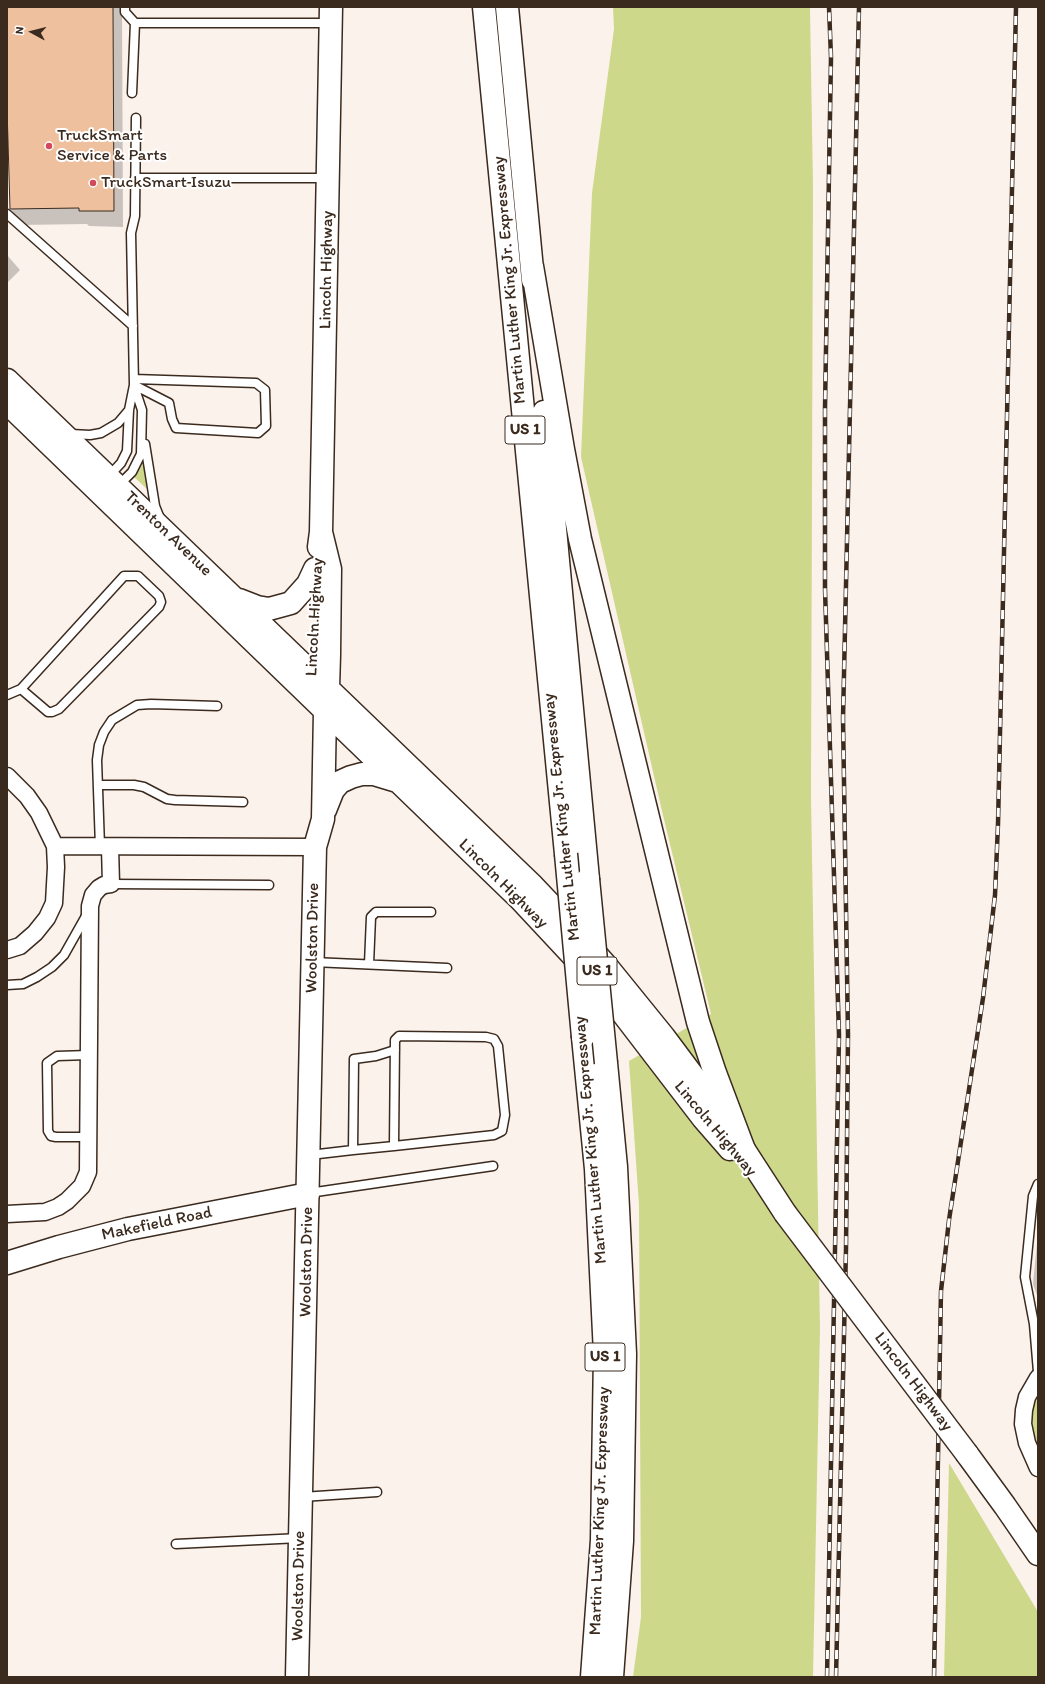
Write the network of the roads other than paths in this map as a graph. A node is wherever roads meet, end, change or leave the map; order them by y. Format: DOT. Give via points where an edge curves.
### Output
graph roads {
  1 [pos="125,7"];
  2 [pos="484,7"];
  3 [pos="507,7"];
  4 [pos="331,15"];
  5 [pos="135,24"];
  6 [pos="132,93"];
  7 [pos="136,118"];
  8 [pos="135,178"];
  9 [pos="328,178"];
  10 [pos="7,214"];
  11 [pos="532,266"];
  12 [pos="133,326"];
  13 [pos="7,380"];
  14 [pos="134,382"];
  15 [pos="7,403"];
  16 [pos="129,410"];
  17 [pos="142,427"];
  18 [pos="62,431"];
  19 [pos="109,486"];
  20 [pos="321,532"];
  21 [pos="170,536"];
  22 [pos="316,569"];
  23 [pos="233,596"];
  24 [pos="22,689"];
  25 [pos="319,693"];
  26 [pos="7,695"];
  27 [pos="217,706"];
  28 [pos="7,776"];
  29 [pos="399,783"];
  30 [pos="98,785"];
  31 [pos="243,802"];
  32 [pos="323,819"];
  33 [pos="55,846"];
  34 [pos="105,847"];
  35 [pos="315,847"];
  36 [pos="111,884"];
  37 [pos="269,885"];
  38 [pos="90,906"];
  39 [pos="430,912"];
  40 [pos="7,950"];
  41 [pos="312,962"];
  42 [pos="369,964"];
  43 [pos="447,968"];
  44 [pos="7,986"];
  45 [pos="395,1050"];
  46 [pos="89,1055"];
  47 [pos="88,1137"];
  48 [pos="394,1146"];
  49 [pos="353,1150"];
  50 [pos="744,1150"];
  51 [pos="309,1155"];
  52 [pos="493,1166"];
  53 [pos="1038,1184"];
  54 [pos="308,1194"];
  55 [pos="785,1212"];
  56 [pos="7,1214"];
  57 [pos="7,1263"];
  58 [pos="1038,1372"];
  59 [pos="1038,1378"];
  60 [pos="1038,1468"];
  61 [pos="377,1492"];
  62 [pos="302,1496"];
  63 [pos="300,1538"];
  64 [pos="176,1544"];
  65 [pos="1038,1554"];
  66 [pos="297,1677"];
  67 [pos="592,1677"];
  68 [pos="612,1677"];
  1 -- 5 [label="lane" via="125,12"];
  2 -- 67 [label="main road, Martin Luther King Jr. Expressway / US 1, bridge" via="596,1169 605,1354 602,1540"];
  3 -- 11 [label="main road, Martin Luther King Jr. Expressway / US 1"];
  4 -- 5 [label="lane"];
  4 -- 9 [label="main road, Lincoln Highway"];
  5 -- 6 [label="lane"];
  7 -- 8 [label="lane"];
  8 -- 9 [label="lane"];
  8 -- 12 [label="lane" via="135,216 131,233"];
  9 -- 20 [label="main road, Lincoln Highway"];
  10 -- 12 [label="lane"];
  11 -- 50 [label="main road" via="582,546 698,1022 714,1073"];
  11 -- 68 [label="main road, Martin Luther King Jr. Expressway / US 1, bridge" via="547,456 617,1182 625,1354 622,1541"];
  12 -- 14 [label="lane"];
  13 -- 18 [label="main road, Trenton Avenue"];
  14 -- 14 [label="lane" via="256,384 265,390 266,426 258,433 176,428 169,403"];
  14 -- 16 [label="lane"];
  14 -- 17 [label="lane" via="142,410"];
  15 -- 19 [label="main road"];
  16 -- 18 [label="lane" via="118,423 101,433 80,435"];
  16 -- 19 [label="lane" via="127,451"];
  17 -- 19 [label="lane" via="142,444 137,464"];
  17 -- 21 [label="lane" via="155,506"];
  18 -- 19 [label="main road, Trenton Avenue"];
  19 -- 21 [label="main road, Trenton Avenue"];
  19 -- 25 [label="main road"];
  20 -- 22 [label="main road, Lincoln Highway"];
  20 -- 25 [label="main road, Lincoln Highway" via="330,569"];
  21 -- 23 [label="main road, Trenton Avenue"];
  22 -- 23 [label="main road" via="301,595 280,607 257,607"];
  22 -- 25 [label="main road, Lincoln Highway"];
  23 -- 25 [label="main road, Trenton Avenue"];
  24 -- 24 [label="lane" via="48,712 59,709 159,607 159,596 138,576 124,576"];
  24 -- 26 [label="lane"];
  25 -- 29 [label="main road, Lincoln Highway"];
  25 -- 32 [label="main road, Woolston Drive"];
  25 -- 35 [label="main road, Woolston Drive" via="308,819"];
  25 -- 50 [label="main road, Lincoln Highway" via="533,886 604,963 664,1037 717,1108"];
  27 -- 30 [label="lane" via="151,704 137,705 123,712 112,720 99,745"];
  28 -- 33 [label="street" via="40,813"];
  29 -- 32 [label="main road" via="374,774 362,774 340,782 333,790"];
  29 -- 55 [label="main road, Lincoln Highway" via="520,899 591,975 703,1118"];
  30 -- 31 [label="lane" via="134,785 175,800"];
  30 -- 34 [label="lane"];
  32 -- 35 [label="main road, Woolston Drive"];
  33 -- 34 [label="street"];
  33 -- 40 [label="street" via="54,903 47,918 35,933 20,946"];
  34 -- 35 [label="street"];
  34 -- 36 [label="street"];
  35 -- 41 [label="main road, Woolston Drive"];
  36 -- 37 [label="lane"];
  36 -- 38 [label="street" via="104,884 98,888"];
  38 -- 44 [label="lane" via="74,940 52,967 23,984"];
  38 -- 46 [label="street"];
  39 -- 42 [label="lane" via="376,912 371,917"];
  41 -- 42 [label="lane"];
  41 -- 51 [label="main road, Woolston Drive"];
  42 -- 43 [label="lane"];
  45 -- 48 [label="lane"];
  45 -- 48 [label="lane" via="395,1040 399,1036 494,1039 498,1046 505,1115 502,1131 494,1135"];
  45 -- 49 [label="lane" via="354,1059"];
  46 -- 47 [label="street"];
  46 -- 47 [label="lane" via="57,1056 48,1063 48,1131 51,1136 56,1137"];
  47 -- 56 [label="street" via="88,1172 76,1194 58,1207 45,1212"];
  48 -- 49 [label="lane"];
  49 -- 51 [label="lane"];
  50 -- 55 [label="main road, Lincoln Highway"];
  51 -- 54 [label="main road, Woolston Drive"];
  52 -- 54 [label="lane"];
  53 -- 58 [label="lane" via="1033,1196 1025,1277 1034,1324"];
  54 -- 57 [label="main road, Makefield Road" via="128,1229 59,1246"];
  54 -- 62 [label="main road, Woolston Drive"];
  55 -- 65 [label="main road, Lincoln Highway, bridge" via="967,1454"];
  59 -- 60 [label="street" via="1027,1397 1023,1424 1027,1443"];
  61 -- 62 [label="lane"];
  62 -- 63 [label="main road, Woolston Drive"];
  63 -- 64 [label="lane"];
  63 -- 66 [label="main road, Woolston Drive"];
}
